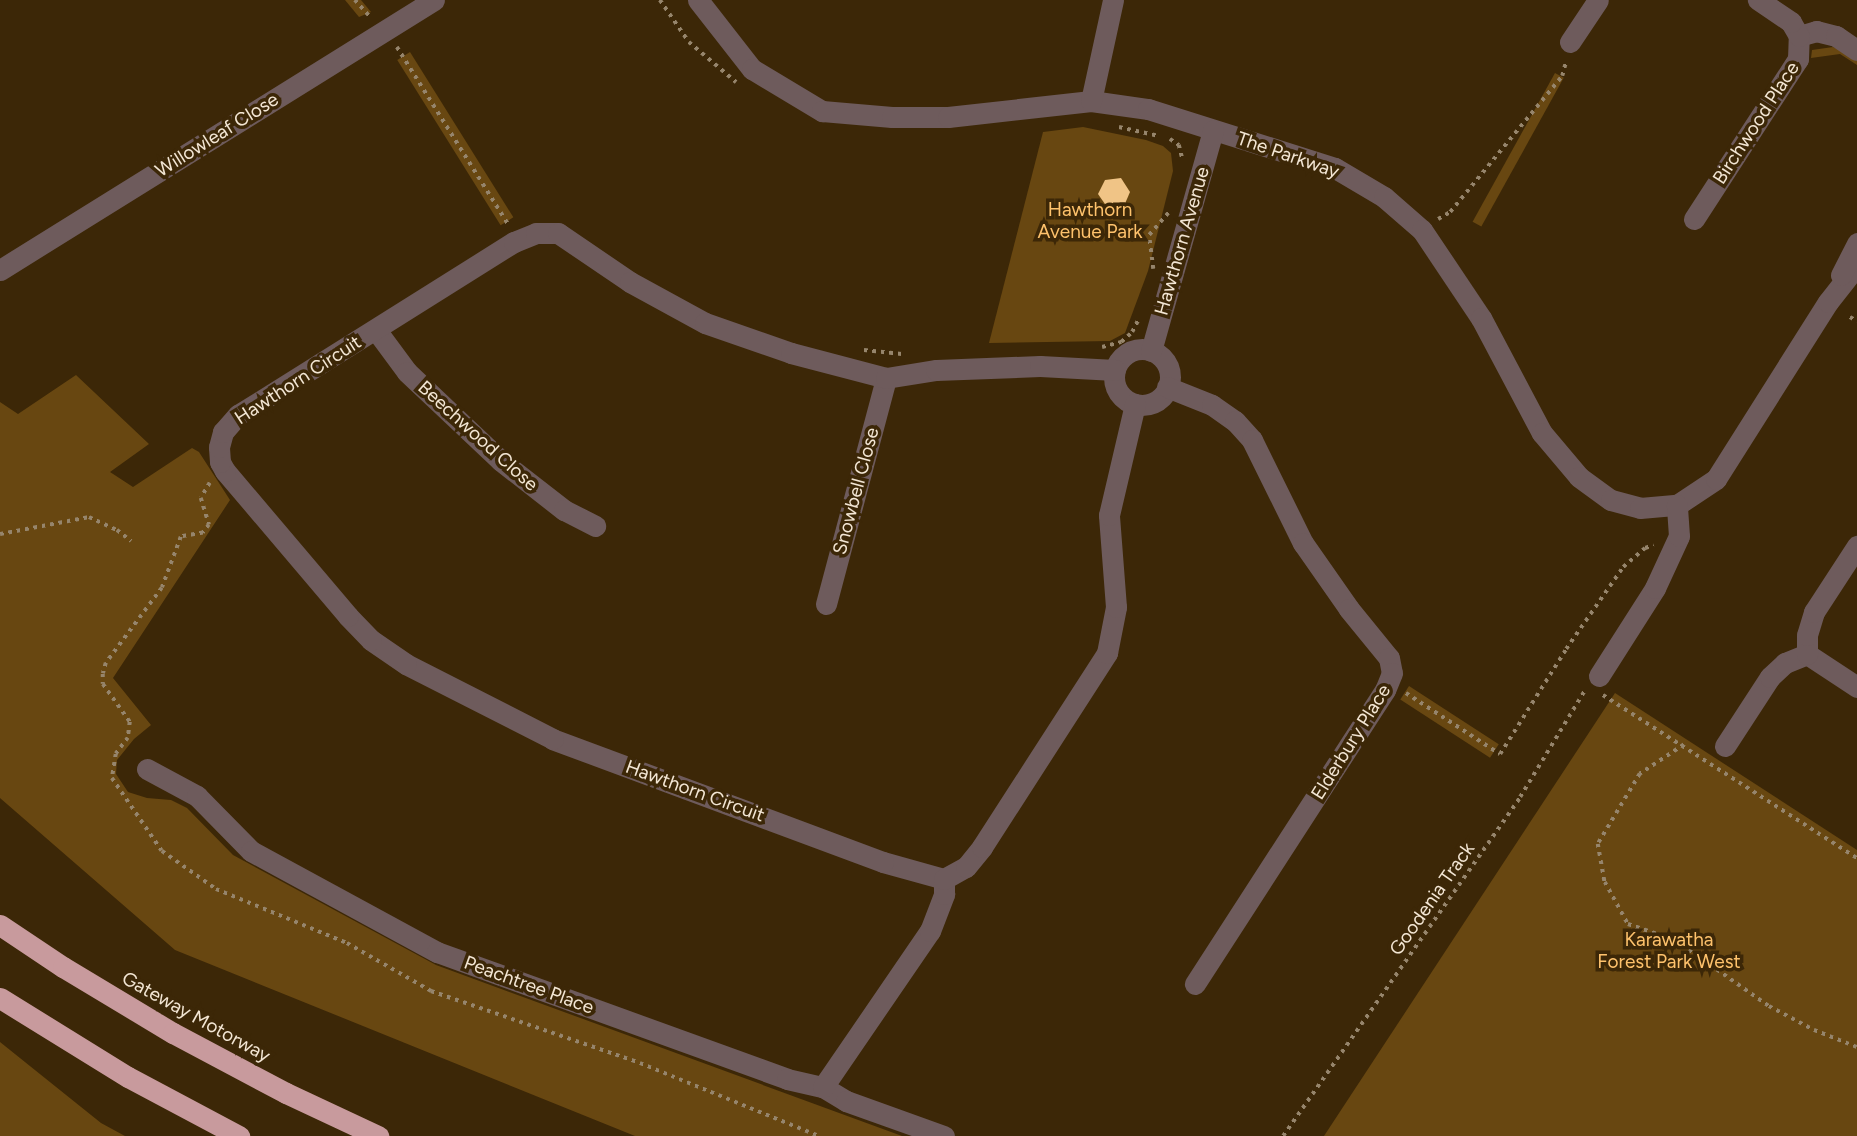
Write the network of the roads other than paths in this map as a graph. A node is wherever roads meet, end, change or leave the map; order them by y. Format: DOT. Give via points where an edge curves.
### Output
graph roads {
  1 [pos="434,0"];
  2 [pos="698,0"];
  3 [pos="1113,0"];
  4 [pos="1598,0"];
  5 [pos="1758,0"];
  6 [pos="1799,36"];
  7 [pos="1570,42"];
  8 [pos="1857,50"];
  9 [pos="1091,100"];
  10 [pos="1213,131"];
  11 [pos="1694,219"];
  12 [pos="1857,243"];
  13 [pos="1857,265"];
  14 [pos="0,270"];
  15 [pos="1828,302"];
  16 [pos="376,330"];
  17 [pos="1151,351"];
  18 [pos="1115,370"];
  19 [pos="886,378"];
  20 [pos="1167,387"];
  21 [pos="1135,404"];
  22 [pos="1677,505"];
  23 [pos="595,526"];
  24 [pos="1857,546"];
  25 [pos="826,604"];
  26 [pos="1807,654"];
  27 [pos="1593,681"];
  28 [pos="1857,687"];
  29 [pos="1725,746"];
  30 [pos="147,769"];
  31 [pos="944,880"];
  32 [pos="0,925"];
  33 [pos="1195,984"];
  34 [pos="0,998"];
  35 [pos="823,1087"];
  36 [pos="239,1136"];
  37 [pos="378,1136"];
  38 [pos="944,1136"];
  1 -- 14 [label="street, Willowleaf Close"];
  2 -- 9 [label="street, The Parkway" via="751,69 822,111 948,117"];
  3 -- 9 [label="street"];
  4 -- 7 [label="street"];
  5 -- 6 [label="street, Birchwood Place" via="1791,22"];
  6 -- 8 [label="street" via="1816,31 1836,36"];
  6 -- 11 [label="street, Birchwood Place" via="1798,59"];
  9 -- 10 [label="street, The Parkway" via="1148,109"];
  10 -- 17 [label="street, Hawthorn Avenue"];
  10 -- 22 [label="street, The Parkway" via="1335,168 1384,197 1422,230 1481,318 1542,433 1579,477 1611,500 1640,509"];
  12 -- 15 [label="street, The Parkway"];
  13 -- 15 [label="street, The Parkway"];
  15 -- 22 [label="street, The Parkway" via="1716,479"];
  16 -- 19 [label="street, Hawthorn Circuit" via="514,242 536,233 558,233 630,282 705,323 791,354"];
  16 -- 23 [label="street, Beechwood Close" via="407,372 501,461 564,510"];
  16 -- 31 [label="street, Hawthorn Circuit" via="238,415 223,432 219,447 225,471 372,640 406,664 553,739 883,862"];
  17 -- 18 [label="street" via="1128,353"];
  17 -- 20 [label="street" via="1167,365"];
  18 -- 19 [label="street, Hawthorn Circuit" via="1040,366 936,370"];
  18 -- 21 [label="street" via="1118,391"];
  19 -- 25 [label="street, Snowbell Close"];
  20 -- 21 [label="street" via="1154,401"];
  20 -- 33 [label="street, Elderbury Place" via="1212,405 1252,440 1303,543 1389,658 1392,673"];
  21 -- 31 [label="street" via="1109,515 1116,607 1107,653 982,847 967,867"];
  22 -- 27 [label="street" via="1679,537 1655,589"];
  24 -- 26 [label="street" via="1814,612"];
  26 -- 28 [label="street"];
  26 -- 29 [label="street" via="1785,663 1770,677"];
  30 -- 35 [label="street, Peachtree Place" via="197,796 251,851 437,952 788,1079"];
  31 -- 35 [label="street" via="944,894 930,931"];
  32 -- 37 [label="highway, Gateway Motorway" via="173,1033"];
  34 -- 36 [label="highway" via="128,1077"];
  35 -- 38 [label="street, Peachtree Place" via="846,1101"];
}
